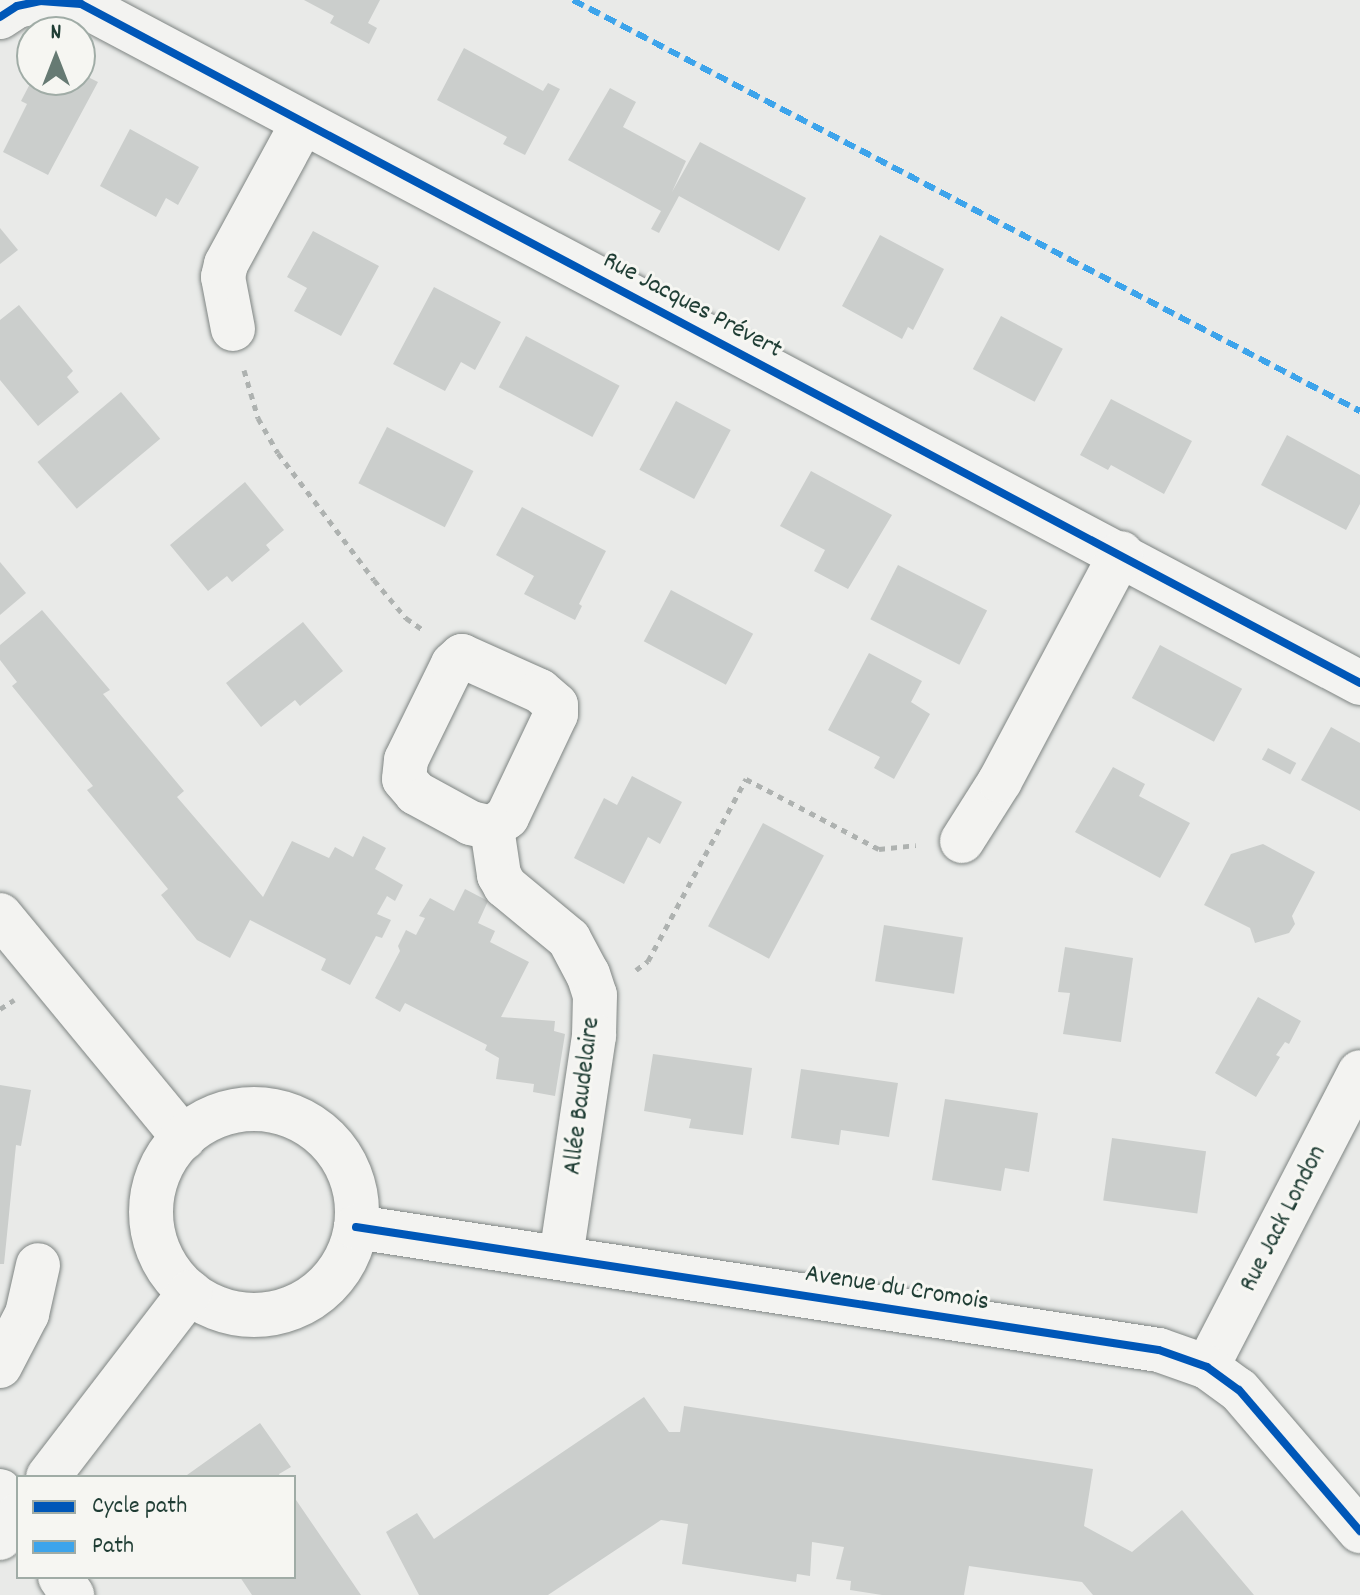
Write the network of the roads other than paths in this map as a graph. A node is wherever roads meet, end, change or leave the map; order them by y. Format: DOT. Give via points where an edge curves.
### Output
graph roads {
  1 [pos="0,17"];
  2 [pos="302,124"];
  3 [pos="233,329"];
  4 [pos="1121,553"];
  5 [pos="1360,683"];
  6 [pos="492,828"];
  7 [pos="962,841"];
  8 [pos="0,915"];
  9 [pos="1360,1072"];
  10 [pos="184,1138"];
  11 [pos="356,1227"];
  12 [pos="561,1258"];
  13 [pos="38,1265"];
  14 [pos="190,1292"];
  15 [pos="0,1366"];
  16 [pos="1207,1367"];
  17 [pos="50,1475"];
  18 [pos="0,1491"];
  19 [pos="16,1512"];
  20 [pos="16,1518"];
  21 [pos="1360,1531"];
  22 [pos="0,1538"];
  1 -- 2 [label="street, Rue Jacques Prévert" via="40,1 81,4"];
  2 -- 3 [label="street" via="226,264 223,277"];
  2 -- 4 [label="street, Rue Jacques Prévert"];
  4 -- 5 [label="street, Rue Jacques Prévert"];
  4 -- 7 [label="street" via="1000,781"];
  6 -- 6 [label="street" via="471,823 416,793 404,779 406,760 453,664 462,656 549,695 556,705 507,817"];
  6 -- 12 [label="street, Allée Baudelaire" via="505,886 569,939 595,995 594,1036"];
  8 -- 10 [label="street"];
  9 -- 16 [label="street, Rue Jack London"];
  10 -- 11 [label="street" via="204,1122 236,1111 271,1110 303,1121 330,1142 349,1170 358,1203"];
  10 -- 14 [label="street" via="160,1170 151,1201 153,1233 164,1263"];
  11 -- 12 [label="street, Avenue du Cromois"];
  11 -- 14 [label="street" via="345,1263 326,1287 301,1305 271,1314 240,1315 210,1306"];
  12 -- 16 [label="street, Avenue du Cromois" via="1102,1340 1159,1350"];
  13 -- 15 [label="street" via="27,1314"];
  14 -- 17 [label="street"];
  16 -- 21 [label="street, Avenue du Cromois" via="1239,1390"];
  18 -- 19 [label="street"];
  20 -- 22 [label="street"];
}
